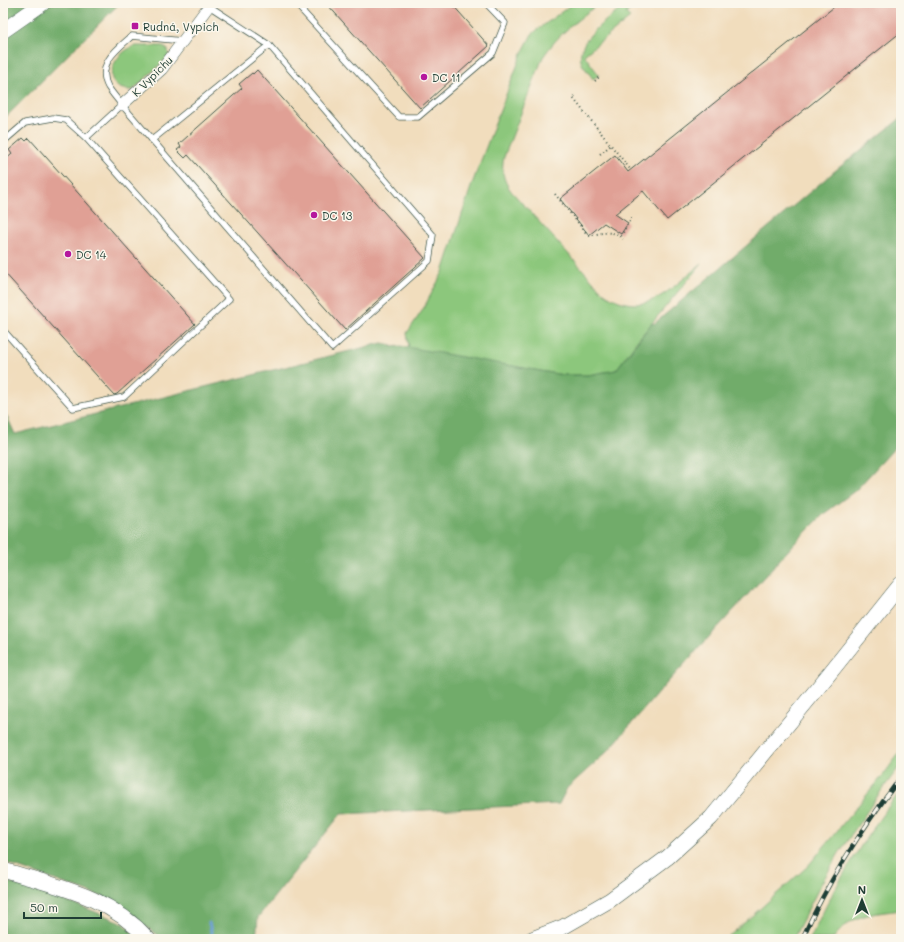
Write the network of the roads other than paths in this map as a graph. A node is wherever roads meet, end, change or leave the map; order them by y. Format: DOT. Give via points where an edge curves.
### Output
graph roads {
  1 [pos="43,3"];
  2 [pos="295,3"];
  3 [pos="486,3"];
  4 [pos="208,4"];
  5 [pos="3,31"];
  6 [pos="183,41"];
  7 [pos="269,45"];
  8 [pos="122,104"];
  9 [pos="86,138"];
  10 [pos="152,140"];
  11 [pos="3,142"];
  12 [pos="3,330"];
  13 [pos="901,584"];
  14 [pos="3,870"];
  15 [pos="148,939"];
  16 [pos="532,939"];
  1 -- 5 [label="street"];
  2 -- 3 [label="lane" via="399,117 418,117 492,53 505,23"];
  4 -- 6 [label="street, K Vypichu"];
  4 -- 7 [label="lane"];
  6 -- 8 [label="street, K Vypichu" via="162,68"];
  6 -- 8 [label="lane" via="132,36 111,54 104,70 108,86"];
  7 -- 10 [label="lane"];
  7 -- 10 [label="lane" via="434,235 429,261 332,348"];
  8 -- 9 [label="lane"];
  8 -- 10 [label="lane"];
  9 -- 11 [label="lane" via="66,120 53,118 24,123"];
  9 -- 12 [label="lane" via="229,299 124,397 73,408"];
  13 -- 16 [label="street" via="711,818 668,857 610,900 563,927"];
  14 -- 15 [label="street" via="88,896 125,917"];
}
